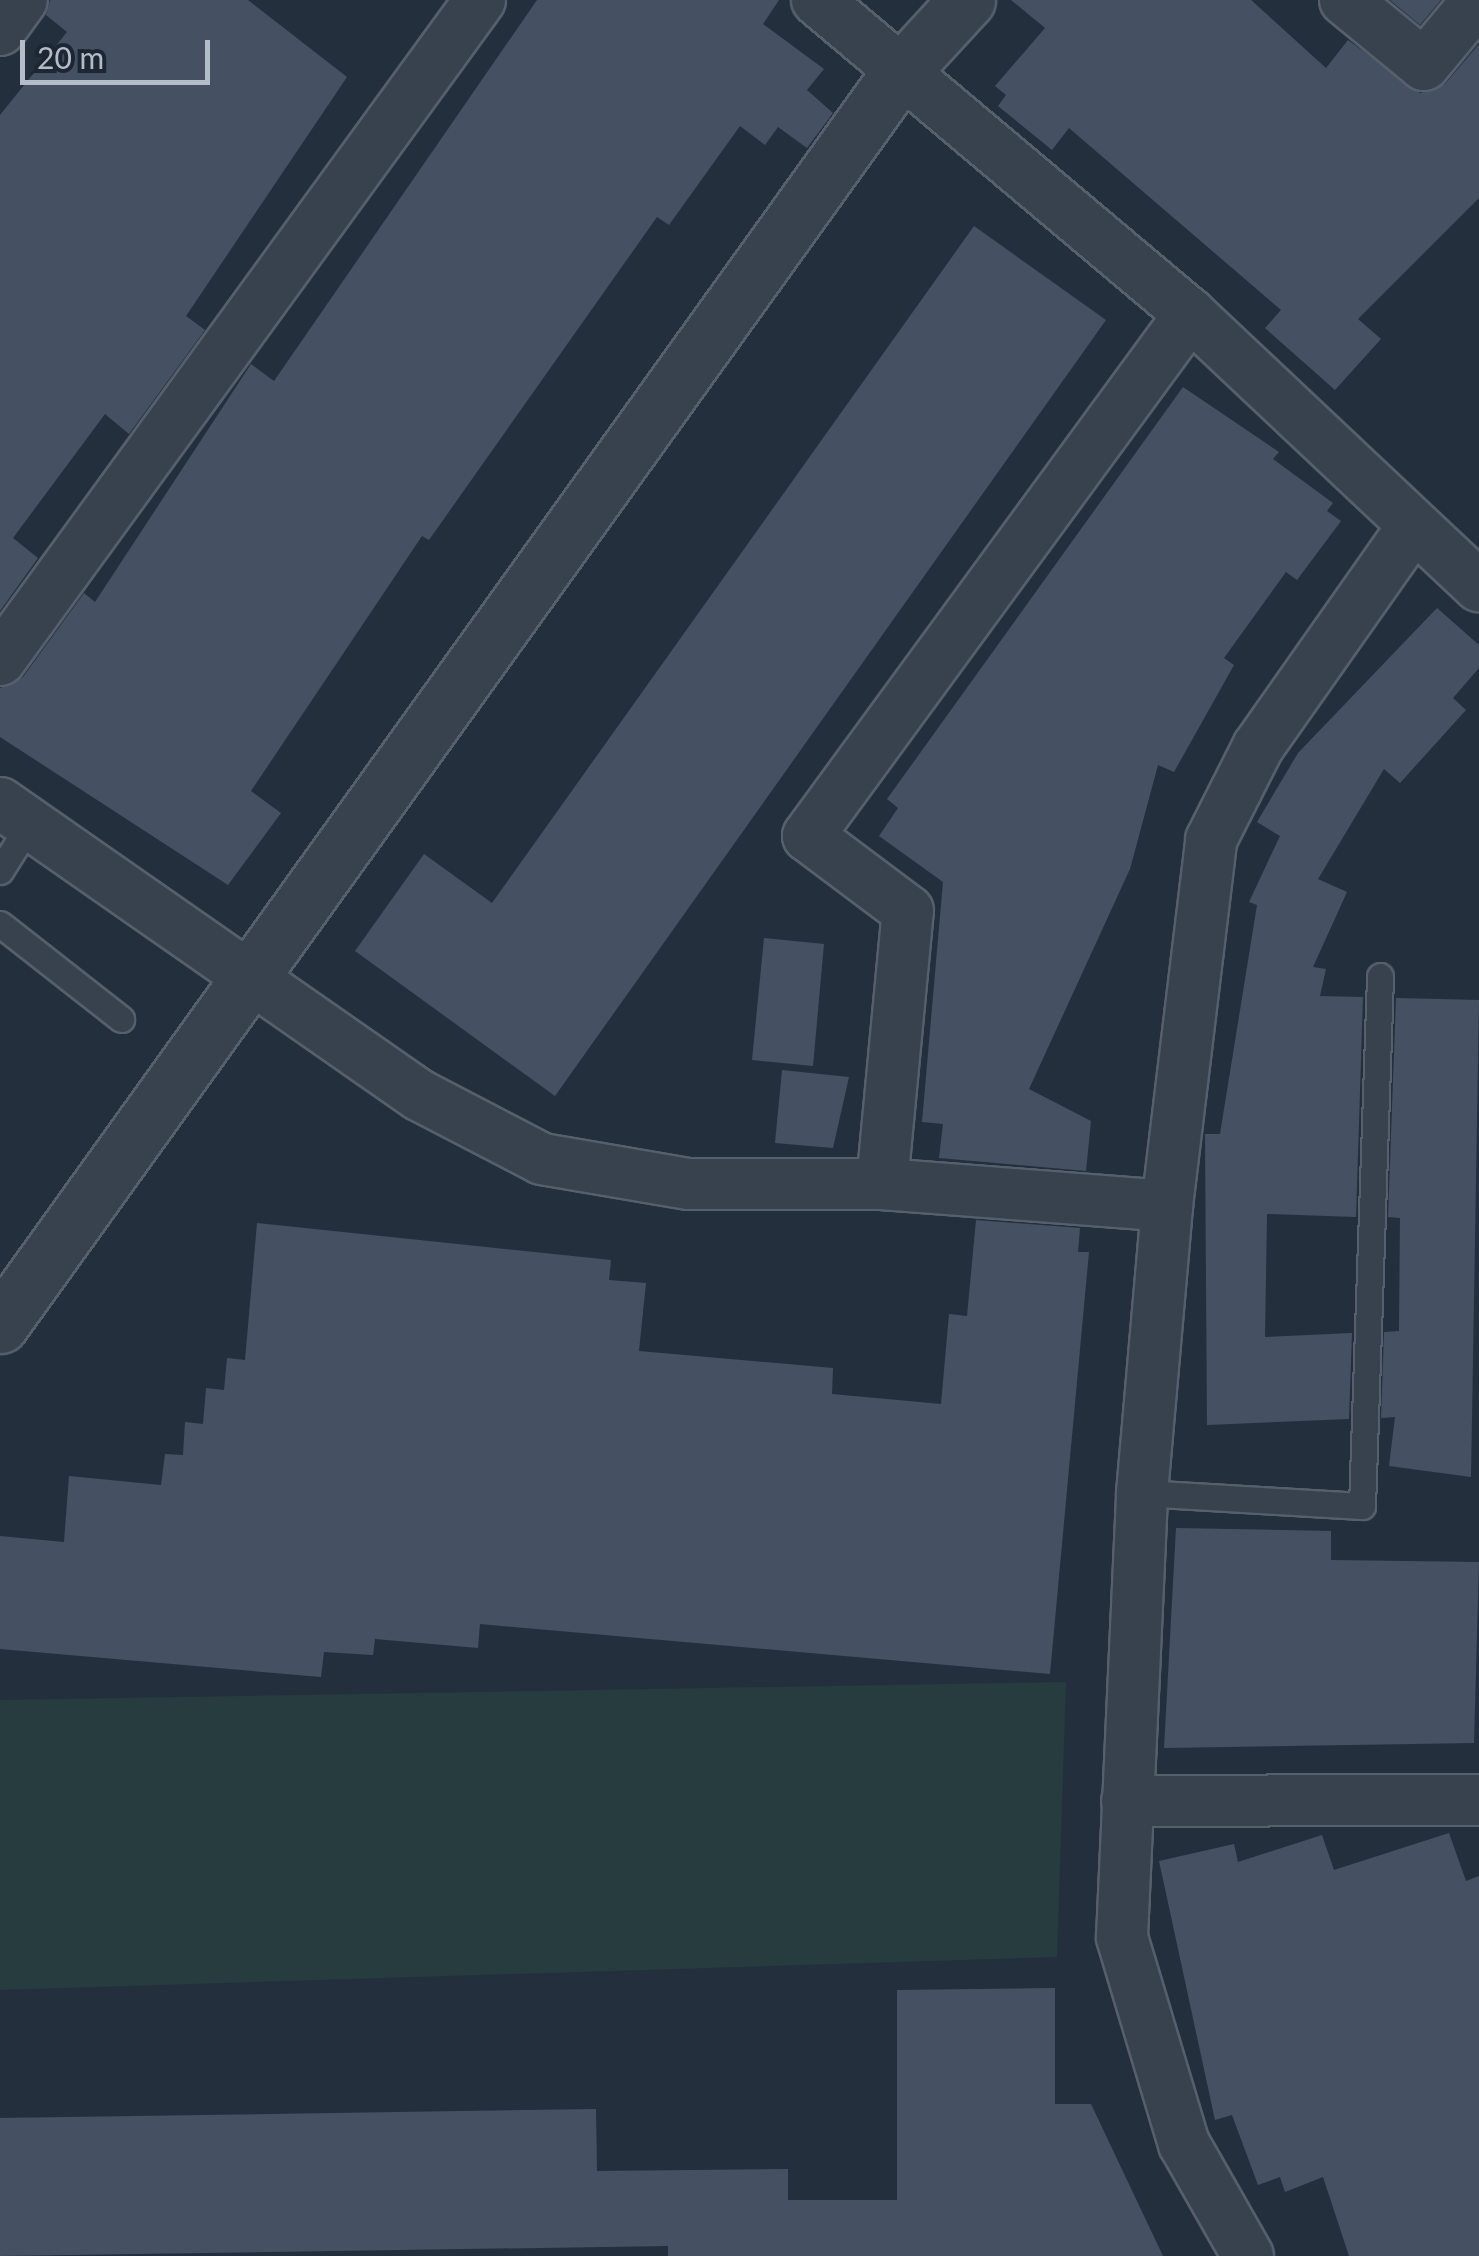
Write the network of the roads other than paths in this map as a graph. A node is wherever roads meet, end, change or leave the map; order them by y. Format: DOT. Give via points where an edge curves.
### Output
graph roads {
  1 [pos="22,0"];
  2 [pos="480,0"];
  3 [pos="817,0"];
  4 [pos="967,0"];
  5 [pos="1345,0"];
  6 [pos="1478,0"];
  7 [pos="0,30"];
  8 [pos="898,75"];
  9 [pos="1190,314"];
  10 [pos="1412,528"];
  11 [pos="1479,586"];
  12 [pos="0,660"];
  13 [pos="14,814"];
  14 [pos="0,871"];
  15 [pos="0,924"];
  16 [pos="1380,976"];
  17 [pos="254,980"];
  18 [pos="121,1019"];
  19 [pos="882,1184"];
  20 [pos="1167,1206"];
  21 [pos="0,1325"];
  22 [pos="1142,1493"];
  23 [pos="1479,1800"];
  24 [pos="1127,1801"];
  25 [pos="1248,2256"];
  1 -- 7 [label="street"];
  2 -- 12 [label="street"];
  3 -- 8 [label="street"];
  4 -- 8 [label="street"];
  5 -- 6 [label="street" via="1424,65"];
  8 -- 9 [label="street"];
  8 -- 17 [label="street"];
  9 -- 10 [label="street"];
  9 -- 19 [label="street" via="808,836 908,911"];
  10 -- 11 [label="street"];
  10 -- 20 [label="street" via="1258,746 1212,840"];
  13 -- 14 [label="lane"];
  13 -- 17 [label="street"];
  15 -- 18 [label="lane"];
  16 -- 22 [label="lane" via="1362,1506"];
  17 -- 19 [label="street" via="419,1095 542,1159 689,1184"];
  17 -- 21 [label="street"];
  19 -- 20 [label="street"];
  20 -- 22 [label="street"];
  22 -- 24 [label="street"];
  23 -- 24 [label="street"];
  24 -- 25 [label="street" via="1122,1937 1184,2144"];
}
